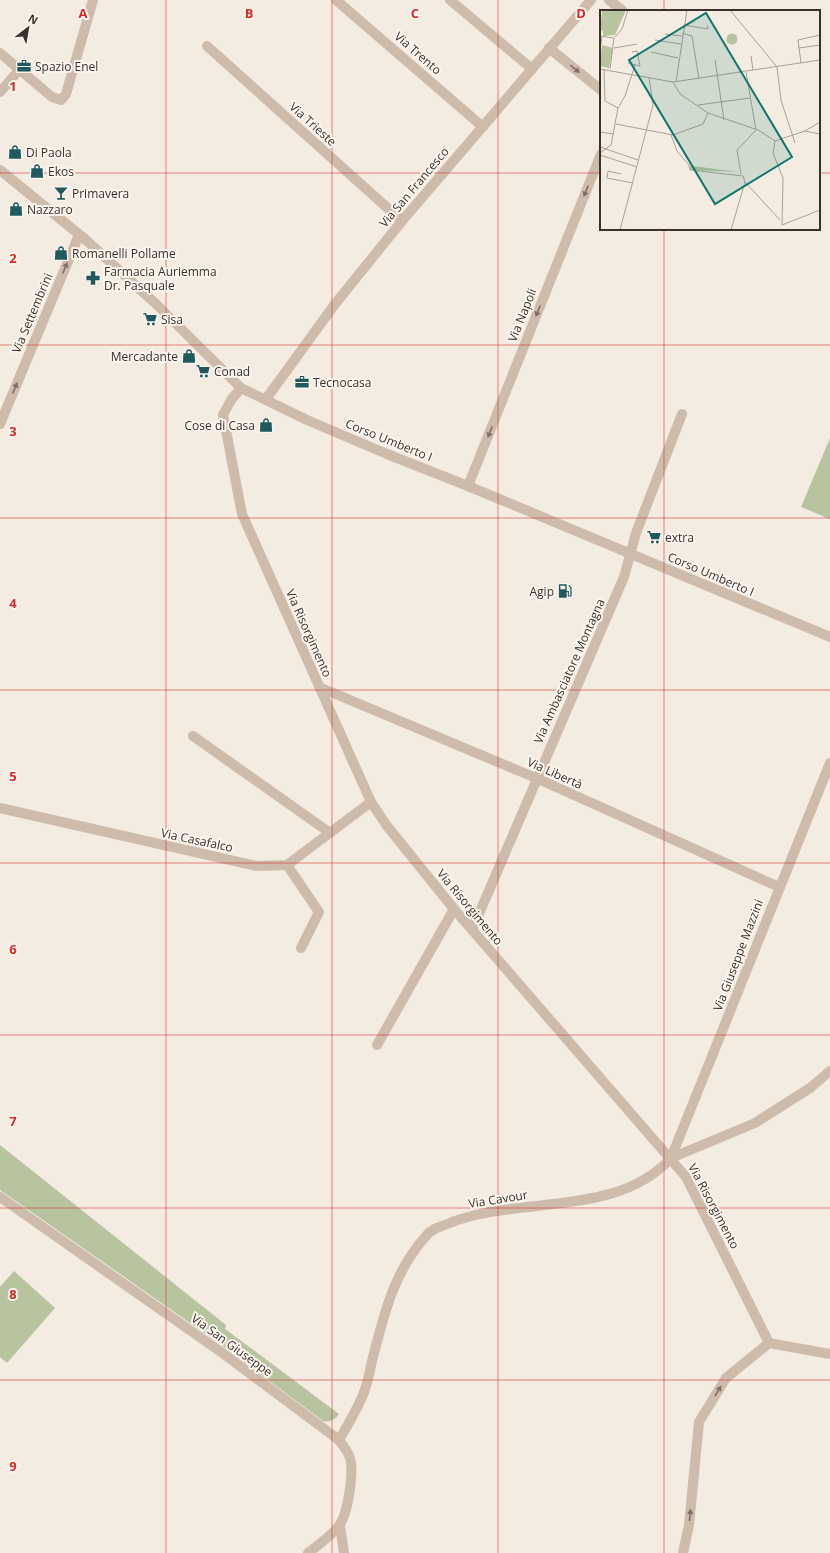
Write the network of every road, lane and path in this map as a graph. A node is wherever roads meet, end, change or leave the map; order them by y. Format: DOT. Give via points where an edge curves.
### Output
graph roads {
  1 [pos="93,0"];
  2 [pos="336,0"];
  3 [pos="450,0"];
  4 [pos="591,0"];
  5 [pos="609,0"];
  6 [pos="621,10"];
  7 [pos="207,46"];
  8 [pos="549,48"];
  9 [pos="0,52"];
  10 [pos="20,69"];
  11 [pos="532,69"];
  12 [pos="600,89"];
  13 [pos="0,92"];
  14 [pos="483,126"];
  15 [pos="600,156"];
  16 [pos="0,170"];
  17 [pos="402,221"];
  18 [pos="79,235"];
  19 [pos="241,388"];
  20 [pos="266,399"];
  21 [pos="682,414"];
  22 [pos="0,424"];
  23 [pos="468,486"];
  24 [pos="630,554"];
  25 [pos="830,638"];
  26 [pos="319,687"];
  27 [pos="193,736"];
  28 [pos="830,763"];
  29 [pos="536,778"];
  30 [pos="371,802"];
  31 [pos="0,808"];
  32 [pos="330,833"];
  33 [pos="287,866"];
  34 [pos="779,887"];
  35 [pos="454,909"];
  36 [pos="472,930"];
  37 [pos="301,948"];
  38 [pos="377,1045"];
  39 [pos="830,1071"];
  40 [pos="671,1158"];
  41 [pos="0,1197"];
  42 [pos="769,1343"];
  43 [pos="830,1354"];
  44 [pos="339,1440"];
  45 [pos="340,1526"];
  46 [pos="308,1553"];
  47 [pos="344,1553"];
  48 [pos="683,1553"];
  1 -- 10 [label="street" via="66,94 60,100 52,97"];
  2 -- 14 [label="street, Via Trento"];
  3 -- 11 [label="street"];
  4 -- 8 [label="street, Via San Francesco"];
  5 -- 6 [label="street"];
  7 -- 17 [label="street, Via Trieste"];
  8 -- 11 [label="street, Via San Francesco"];
  8 -- 12 [label="street, one-way"];
  9 -- 10 [label="street"];
  10 -- 13 [label="street"];
  11 -- 14 [label="street, Via San Francesco"];
  14 -- 17 [label="street, Via San Francesco"];
  15 -- 23 [label="street, Via Napoli, one-way"];
  16 -- 18 [label="street, Corso Umberto I"];
  17 -- 20 [label="street, Via San Francesco" via="335,304"];
  18 -- 19 [label="street, Corso Umberto I" via="155,303"];
  22 -- 18 [label="street, Via Settembrini, one-way"];
  19 -- 20 [label="street, Corso Umberto I"];
  19 -- 26 [label="street, Via Risorgimento" via="223,415 242,514"];
  20 -- 23 [label="street, Corso Umberto I" via="307,420"];
  21 -- 24 [label="street, Via Ambasciatore Montagna"];
  23 -- 24 [label="street, Corso Umberto I"];
  24 -- 25 [label="street, Corso Umberto I"];
  24 -- 29 [label="street, Via Ambasciatore Montagna" via="624,576"];
  26 -- 29 [label="street, Via Libertà"];
  26 -- 30 [label="street, Via Risorgimento"];
  27 -- 32 [label="street"];
  28 -- 34 [label="street, Via Giuseppe Mazzini"];
  29 -- 34 [label="street, Via Libertà"];
  29 -- 36 [label="street, Via Ambasciatore Montagna"];
  30 -- 32 [label="street"];
  30 -- 35 [label="street, Via Risorgimento" via="387,826"];
  31 -- 33 [label="street, Via Casafalco" via="257,866"];
  32 -- 33 [label="street"];
  33 -- 37 [label="street" via="319,912"];
  34 -- 40 [label="street, Via Giuseppe Mazzini"];
  35 -- 36 [label="street, Via Risorgimento"];
  35 -- 38 [label="street"];
  36 -- 40 [label="street, Via Risorgimento"];
  39 -- 40 [label="street" via="810,1088 755,1123"];
  40 -- 42 [label="street, Via Risorgimento" via="686,1177"];
  40 -- 44 [label="street, Via Cavour" via="662,1168 637,1184 593,1198 471,1215 426,1235 404,1266 389,1296 364,1393"];
  41 -- 44 [label="street, Via San Giuseppe" via="221,1352"];
  42 -- 43 [label="street"];
  48 -- 42 [label="street, one-way" via="689,1526 699,1422 726,1378"];
  44 -- 45 [label="street, Via San Giuseppe" via="348,1454 352,1470 346,1508"];
  45 -- 46 [label="street"];
  45 -- 47 [label="street"];
}
